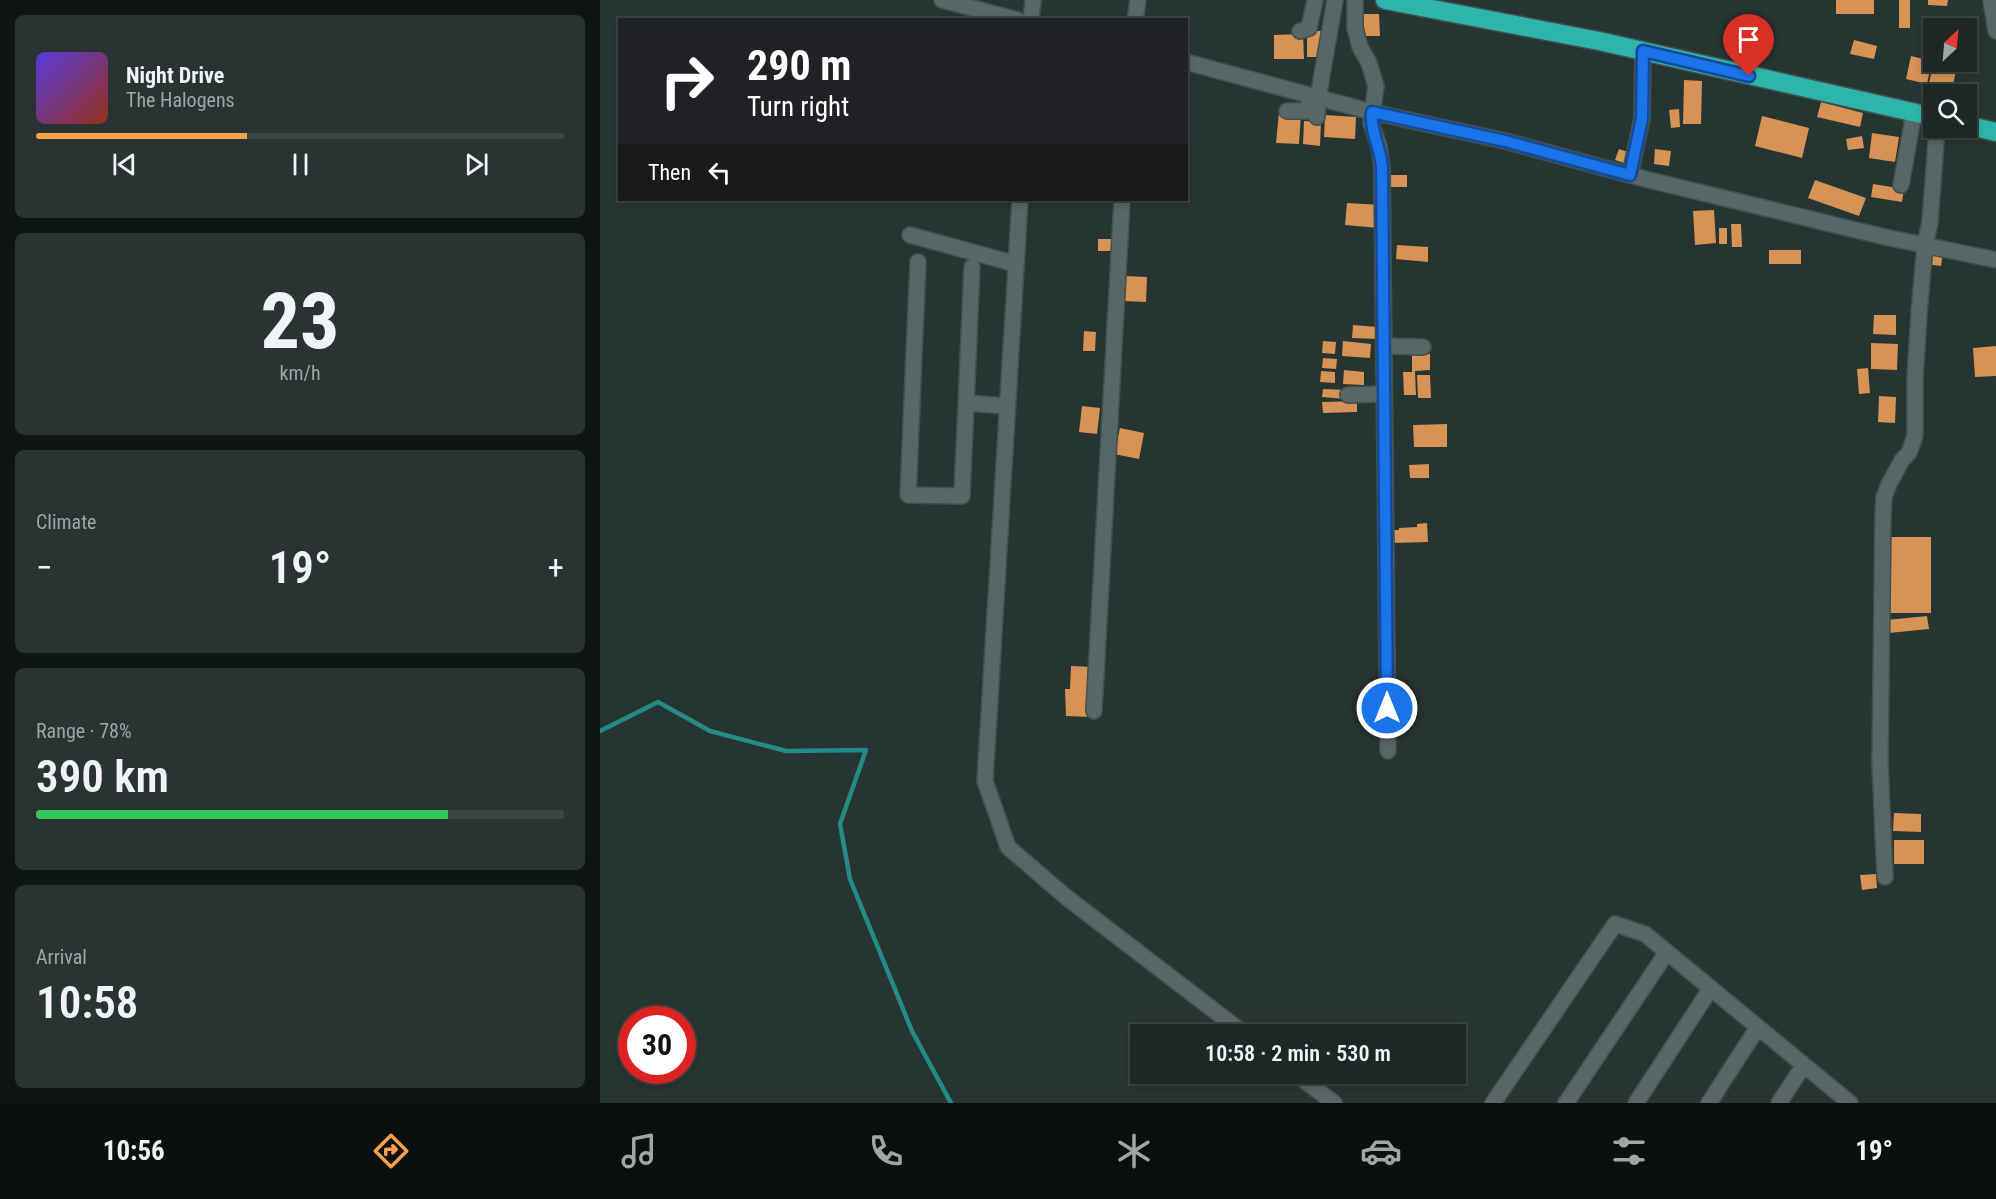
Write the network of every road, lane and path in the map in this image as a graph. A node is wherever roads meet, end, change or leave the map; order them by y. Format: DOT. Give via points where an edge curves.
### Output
graph roads {
  1 [pos="942,0"];
  2 [pos="1033,0"];
  3 [pos="1138,0"];
  4 [pos="1315,0"];
  5 [pos="1335,0"];
  6 [pos="1355,0"];
  7 [pos="1991,0"];
  8 [pos="1394,1"];
  9 [pos="1418,3"];
  10 [pos="1010,18"];
  11 [pos="1031,18"];
  12 [pos="1135,18"];
  13 [pos="1996,30"];
  14 [pos="1300,31"];
  15 [pos="1643,51"];
  16 [pos="1188,63"];
  17 [pos="1315,97"];
  18 [pos="1287,111"];
  19 [pos="1372,112"];
  20 [pos="1914,113"];
  21 [pos="1923,115"];
  22 [pos="1317,117"];
  23 [pos="1977,126"];
  24 [pos="1995,127"];
  25 [pos="1936,138"];
  26 [pos="1630,175"];
  27 [pos="1901,185"];
  28 [pos="1020,201"];
  29 [pos="1122,201"];
  30 [pos="910,235"];
  31 [pos="1925,245"];
  32 [pos="1996,260"];
  33 [pos="918,262"];
  34 [pos="1016,264"];
  35 [pos="972,267"];
  36 [pos="1384,346"];
  37 [pos="1423,347"];
  38 [pos="1348,394"];
  39 [pos="1384,394"];
  40 [pos="966,403"];
  41 [pos="1007,406"];
  42 [pos="1094,711"];
  43 [pos="1388,751"];
  44 [pos="1885,877"];
  45 [pos="1667,952"];
  46 [pos="1711,988"];
  47 [pos="1232,1024"];
  48 [pos="1758,1027"];
  49 [pos="1804,1065"];
  50 [pos="1309,1084"];
  51 [pos="1849,1102"];
  52 [pos="1334,1103"];
  53 [pos="1493,1103"];
  54 [pos="1566,1103"];
  55 [pos="1636,1103"];
  56 [pos="1709,1103"];
  57 [pos="1779,1103"];
  1 -- 10 [label="street"];
  2 -- 11 [label="street"];
  3 -- 12 [label="street"];
  4 -- 14 [label="street" via="1309,28"];
  5 -- 17 [label="street"];
  6 -- 19 [label="street" via="1355,28 1376,86"];
  7 -- 13 [label="street"];
  8 -- 9 [label="highway"];
  9 -- 15 [label="highway"];
  15 -- 20 [label="highway"];
  15 -- 26 [label="street" via="1642,118"];
  16 -- 17 [label="street"];
  17 -- 18 [label="street" via="1307,111"];
  17 -- 19 [label="street"];
  17 -- 22 [label="street"];
  19 -- 26 [label="street" via="1516,144"];
  19 -- 36 [label="street" via="1382,168"];
  20 -- 21 [label="highway"];
  20 -- 27 [label="street"];
  23 -- 24 [label="highway"];
  25 -- 31 [label="street"];
  26 -- 31 [label="street"];
  28 -- 34 [label="street"];
  29 -- 42 [label="street"];
  30 -- 34 [label="street"];
  31 -- 32 [label="street"];
  31 -- 44 [label="street" via="1915,378 1915,436 1884,497 1880,762"];
  33 -- 40 [label="street" via="908,495 962,496"];
  34 -- 41 [label="street"];
  35 -- 40 [label="street"];
  36 -- 37 [label="street"];
  36 -- 39 [label="street"];
  38 -- 39 [label="street"];
  39 -- 43 [label="street"];
  40 -- 41 [label="street"];
  41 -- 47 [label="street" via="985,781 1008,847 1066,897"];
  45 -- 46 [label="street"];
  45 -- 53 [label="street" via="1645,934 1616,924"];
  45 -- 54 [label="street"];
  46 -- 48 [label="street"];
  46 -- 55 [label="street"];
  48 -- 49 [label="street"];
  48 -- 56 [label="street"];
  49 -- 51 [label="street"];
  49 -- 57 [label="street"];
  50 -- 52 [label="street"];
}
